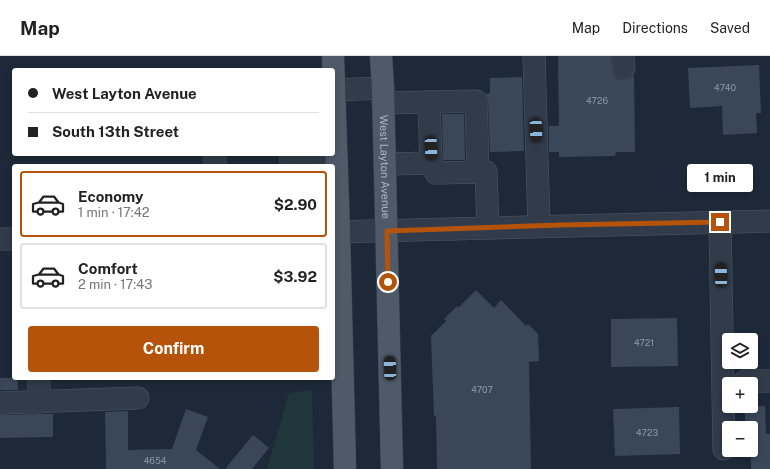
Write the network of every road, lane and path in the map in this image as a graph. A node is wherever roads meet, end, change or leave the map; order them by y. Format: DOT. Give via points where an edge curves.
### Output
graph roads {
  1 [pos="333,56"];
  2 [pos="381,56"];
  3 [pos="534,56"];
  4 [pos="333,68"];
  5 [pos="335,89"];
  6 [pos="383,96"];
  7 [pos="429,102"];
  8 [pos="335,126"];
  9 [pos="431,163"];
  10 [pos="336,164"];
  11 [pos="385,164"];
  12 [pos="478,172"];
  13 [pos="770,221"];
  14 [pos="720,222"];
  15 [pos="539,226"];
  16 [pos="488,228"];
  17 [pos="387,231"];
  18 [pos="336,232"];
  19 [pos="0,239"];
  20 [pos="12,239"];
  21 [pos="337,290"];
  22 [pos="338,369"];
  23 [pos="39,380"];
  24 [pos="758,381"];
  25 [pos="770,381"];
  26 [pos="138,398"];
  27 [pos="39,402"];
  28 [pos="0,403"];
  29 [pos="724,421"];
  30 [pos="345,469"];
  31 [pos="392,469"];
  1 -- 4 [label="main road"];
  2 -- 6 [label="main road, West Layton Avenue"];
  3 -- 15 [label="street"];
  5 -- 6 [label="street"];
  6 -- 7 [label="street"];
  6 -- 11 [label="main road, West Layton Avenue"];
  7 -- 9 [label="street"];
  7 -- 12 [label="street" via="476,101"];
  8 -- 10 [label="main road"];
  9 -- 11 [label="street"];
  9 -- 12 [label="street" via="436,173"];
  10 -- 18 [label="main road"];
  11 -- 17 [label="main road, West Layton Avenue"];
  12 -- 16 [label="street" via="486,172"];
  13 -- 14 [label="street"];
  14 -- 15 [label="street"];
  14 -- 29 [label="street"];
  15 -- 16 [label="street"];
  16 -- 17 [label="street"];
  17 -- 18 [label="street"];
  17 -- 31 [label="main road, West Layton Avenue"];
  18 -- 21 [label="main road"];
  19 -- 20 [label="street"];
  21 -- 22 [label="main road"];
  22 -- 30 [label="main road"];
  23 -- 27 [label="street"];
  24 -- 25 [label="street"];
  26 -- 27 [label="street"];
  27 -- 28 [label="street"];
}
